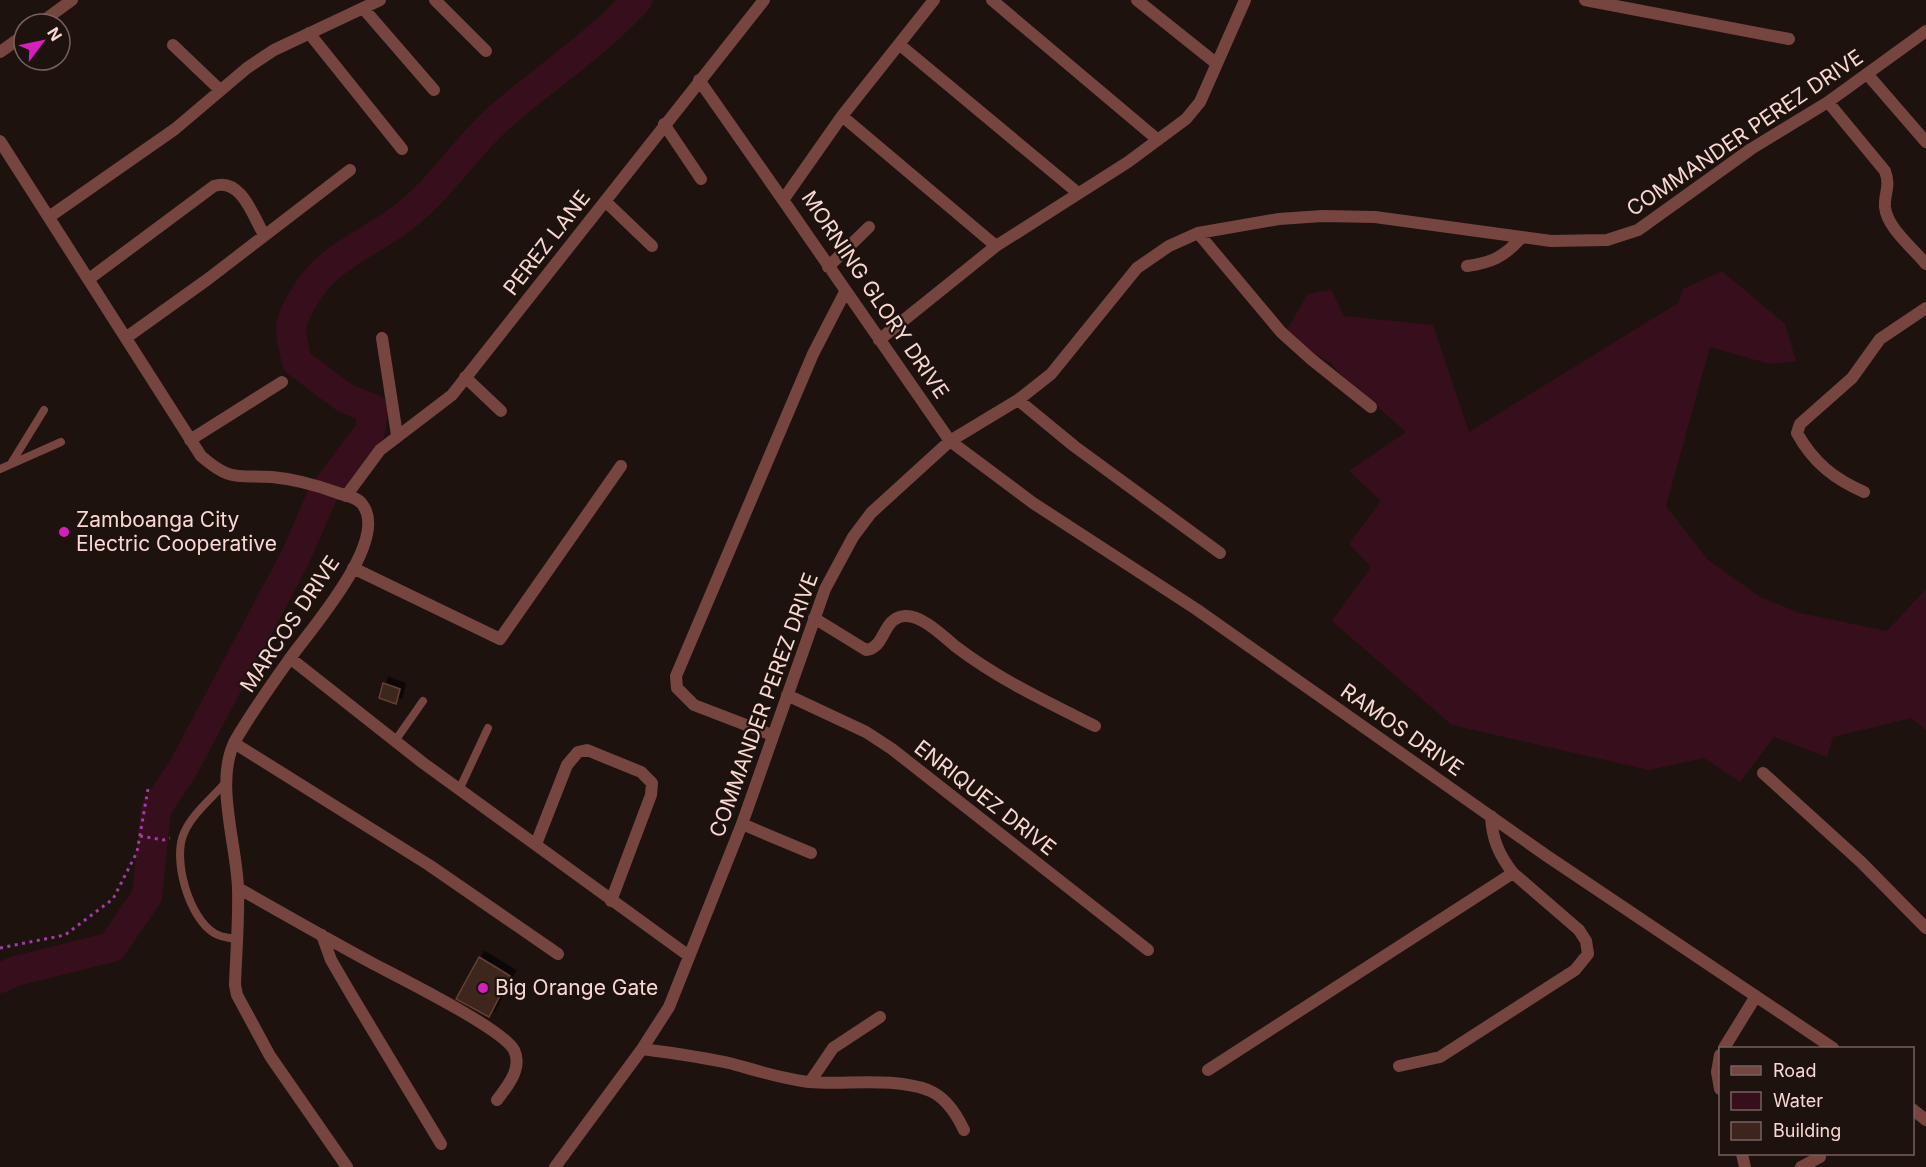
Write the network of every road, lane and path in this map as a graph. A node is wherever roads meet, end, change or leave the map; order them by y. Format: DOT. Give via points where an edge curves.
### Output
graph roads {
  1 [pos="72,0"];
  2 [pos="380,0"];
  3 [pos="435,0"];
  4 [pos="764,0"];
  5 [pos="934,0"];
  6 [pos="992,0"];
  7 [pos="1137,0"];
  8 [pos="1245,0"];
  9 [pos="1585,0"];
  10 [pos="1633,4"];
  11 [pos="363,8"];
  12 [pos="56,12"];
  13 [pos="1926,31"];
  14 [pos="309,33"];
  15 [pos="1789,39"];
  16 [pos="172,45"];
  17 [pos="900,45"];
  18 [pos="486,51"];
  19 [pos="1217,64"];
  20 [pos="1868,75"];
  21 [pos="699,80"];
  22 [pos="220,90"];
  23 [pos="434,90"];
  24 [pos="1828,102"];
  25 [pos="842,116"];
  26 [pos="664,124"];
  27 [pos="1158,140"];
  28 [pos="0,141"];
  29 [pos="1926,142"];
  30 [pos="402,149"];
  31 [pos="350,170"];
  32 [pos="701,179"];
  33 [pos="1078,193"];
  34 [pos="783,200"];
  35 [pos="605,201"];
  36 [pos="48,218"];
  37 [pos="869,226"];
  38 [pos="1198,234"];
  39 [pos="264,235"];
  40 [pos="1521,238"];
  41 [pos="652,246"];
  42 [pos="996,246"];
  43 [pos="1926,264"];
  44 [pos="1467,266"];
  45 [pos="828,267"];
  46 [pos="89,279"];
  47 [pos="845,292"];
  48 [pos="1926,308"];
  49 [pos="127,337"];
  50 [pos="382,338"];
  51 [pos="879,340"];
  52 [pos="465,377"];
  53 [pos="282,382"];
  54 [pos="1018,400"];
  55 [pos="1371,407"];
  56 [pos="44,410"];
  57 [pos="501,411"];
  58 [pos="397,435"];
  59 [pos="190,440"];
  60 [pos="950,441"];
  61 [pos="61,442"];
  62 [pos="11,463"];
  63 [pos="621,466"];
  64 [pos="0,469"];
  65 [pos="1864,492"];
  66 [pos="343,495"];
  67 [pos="1220,554"];
  68 [pos="353,568"];
  69 [pos="814,618"];
  70 [pos="290,658"];
  71 [pos="787,695"];
  72 [pos="423,701"];
  73 [pos="1095,726"];
  74 [pos="488,728"];
  75 [pos="772,735"];
  76 [pos="395,741"];
  77 [pos="234,743"];
  78 [pos="1763,773"];
  79 [pos="225,783"];
  80 [pos="148,789"];
  81 [pos="459,790"];
  82 [pos="1491,816"];
  83 [pos="742,824"];
  84 [pos="140,836"];
  85 [pos="163,840"];
  86 [pos="536,844"];
  87 [pos="811,853"];
  88 [pos="1513,873"];
  89 [pos="238,888"];
  90 [pos="611,901"];
  91 [pos="1926,927"];
  92 [pos="322,936"];
  93 [pos="236,939"];
  94 [pos="0,948"];
  95 [pos="1148,950"];
  96 [pos="558,954"];
  97 [pos="688,956"];
  98 [pos="1756,996"];
  99 [pos="880,1017"];
  100 [pos="1725,1047"];
  101 [pos="1832,1047"];
  102 [pos="642,1049"];
  103 [pos="1719,1061"];
  104 [pos="1399,1066"];
  105 [pos="1208,1070"];
  106 [pos="810,1082"];
  107 [pos="1719,1083"];
  108 [pos="497,1100"];
  109 [pos="1914,1111"];
  110 [pos="1926,1120"];
  111 [pos="964,1130"];
  112 [pos="441,1144"];
  113 [pos="1820,1156"];
  114 [pos="347,1167"];
  115 [pos="555,1167"];
  116 [pos="1801,1167"];
  1 -- 12 [label="street"];
  2 -- 11 [label="street"];
  3 -- 18 [label="street"];
  4 -- 21 [label="street, PEREZ LANE"];
  5 -- 17 [label="street, MORNING GLORY DRIVE"];
  6 -- 27 [label="street"];
  7 -- 19 [label="street"];
  8 -- 19 [label="street"];
  9 -- 10 [label="street"];
  10 -- 15 [label="street"];
  11 -- 14 [label="street"];
  11 -- 23 [label="street"];
  13 -- 20 [label="street, COMMANDER PEREZ DRIVE"];
  14 -- 22 [label="street" via="274,50"];
  14 -- 30 [label="street"];
  16 -- 22 [label="street"];
  17 -- 25 [label="street, MORNING GLORY DRIVE"];
  17 -- 33 [label="street"];
  19 -- 27 [label="street" via="1193,111"];
  20 -- 24 [label="street, COMMANDER PEREZ DRIVE"];
  20 -- 29 [label="street"];
  21 -- 26 [label="street, PEREZ LANE"];
  21 -- 34 [label="street"];
  22 -- 36 [label="street" via="166,135"];
  24 -- 40 [label="street, COMMANDER PEREZ DRIVE" via="1750,149 1638,230 1579,243"];
  24 -- 43 [label="street" via="1885,171 1889,183 1887,216"];
  25 -- 34 [label="street, MORNING GLORY DRIVE"];
  25 -- 42 [label="street"];
  26 -- 32 [label="street"];
  26 -- 35 [label="street, PEREZ LANE"];
  27 -- 33 [label="street"];
  28 -- 36 [label="street, MARCOS DRIVE"];
  31 -- 39 [label="street"];
  33 -- 42 [label="street"];
  34 -- 45 [label="street, MORNING GLORY DRIVE"];
  35 -- 41 [label="street"];
  35 -- 52 [label="street, PEREZ LANE"];
  36 -- 46 [label="street, MARCOS DRIVE"];
  37 -- 45 [label="street"];
  38 -- 40 [label="street, COMMANDER PEREZ DRIVE" via="1279,219 1322,216 1375,217"];
  38 -- 54 [label="street, COMMANDER PEREZ DRIVE" via="1169,246 1137,268 1051,374"];
  38 -- 55 [label="street" via="1281,332"];
  39 -- 46 [label="street" via="240,193 222,183"];
  39 -- 49 [label="street"];
  40 -- 44 [label="street" via="1500,258"];
  42 -- 51 [label="street"];
  45 -- 47 [label="street, MORNING GLORY DRIVE"];
  46 -- 49 [label="street, MARCOS DRIVE"];
  47 -- 51 [label="street, MORNING GLORY DRIVE"];
  47 -- 75 [label="street" via="813,354 676,676 677,688 694,705"];
  48 -- 65 [label="street" via="1880,339 1838,392 1800,424 1797,433 1811,456 1838,479"];
  49 -- 59 [label="street, MARCOS DRIVE"];
  50 -- 58 [label="street"];
  51 -- 60 [label="street, MORNING GLORY DRIVE"];
  52 -- 57 [label="street"];
  52 -- 58 [label="street, PEREZ LANE" via="440,405"];
  53 -- 59 [label="street"];
  54 -- 60 [label="street, COMMANDER PEREZ DRIVE"];
  54 -- 67 [label="street"];
  56 -- 62 [label="lane"];
  58 -- 66 [label="street, PEREZ LANE"];
  59 -- 66 [label="street, MARCOS DRIVE" via="219,471 242,478 271,477 316,484"];
  60 -- 69 [label="street, COMMANDER PEREZ DRIVE" via="871,513 853,537"];
  60 -- 82 [label="street, RAMOS DRIVE" via="1033,503 1187,602"];
  61 -- 62 [label="lane"];
  62 -- 64 [label="lane"];
  63 -- 68 [label="street" via="500,639"];
  66 -- 68 [label="street, MARCOS DRIVE" via="359,500 368,518 364,546"];
  68 -- 70 [label="street, MARCOS DRIVE"];
  69 -- 71 [label="street, COMMANDER PEREZ DRIVE"];
  69 -- 73 [label="street" via="866,650 875,647 892,621 910,616 1026,692"];
  70 -- 76 [label="street"];
  70 -- 77 [label="street, MARCOS DRIVE"];
  71 -- 75 [label="street, COMMANDER PEREZ DRIVE"];
  71 -- 95 [label="street, ENRIQUEZ DRIVE" via="867,732 892,749"];
  72 -- 76 [label="lane"];
  74 -- 81 [label="lane"];
  75 -- 83 [label="street, COMMANDER PEREZ DRIVE"];
  76 -- 81 [label="street"];
  77 -- 79 [label="street, MARCOS DRIVE"];
  77 -- 96 [label="street" via="429,865"];
  78 -- 91 [label="street"];
  79 -- 89 [label="street, MARCOS DRIVE"];
  79 -- 93 [label="lane" via="192,819 183,833 179,852 182,876 198,916 216,934"];
  80 -- 84 [label="path"];
  81 -- 86 [label="street"];
  82 -- 88 [label="street" via="1494,841"];
  82 -- 98 [label="street, RAMOS DRIVE"];
  83 -- 87 [label="street"];
  83 -- 97 [label="street, COMMANDER PEREZ DRIVE"];
  84 -- 85 [label="path"];
  84 -- 94 [label="path" via="112,899 65,935"];
  86 -- 90 [label="street"];
  86 -- 90 [label="street" via="567,765 578,752 587,750 641,771 652,783 651,795"];
  88 -- 104 [label="street" via="1579,930 1589,948 1585,961 1440,1057"];
  88 -- 105 [label="street"];
  89 -- 92 [label="street"];
  89 -- 93 [label="street, MARCOS DRIVE"];
  90 -- 97 [label="street"];
  92 -- 108 [label="street" via="448,1004 506,1041 515,1051 517,1062 509,1084"];
  92 -- 112 [label="street" via="351,996"];
  93 -- 114 [label="street, MARCOS DRIVE" via="235,985 241,1005 270,1056"];
  97 -- 102 [label="street, COMMANDER PEREZ DRIVE" via="669,1007"];
  98 -- 100 [label="street"];
  98 -- 101 [label="street, RAMOS DRIVE"];
  99 -- 106 [label="street" via="833,1048"];
  102 -- 106 [label="street" via="700,1056"];
  102 -- 115 [label="street, COMMANDER PEREZ DRIVE"];
  103 -- 107 [label="street"];
  106 -- 111 [label="street" via="908,1086 929,1091 946,1102"];
  109 -- 110 [label="street"];
  113 -- 116 [label="street"];
}
